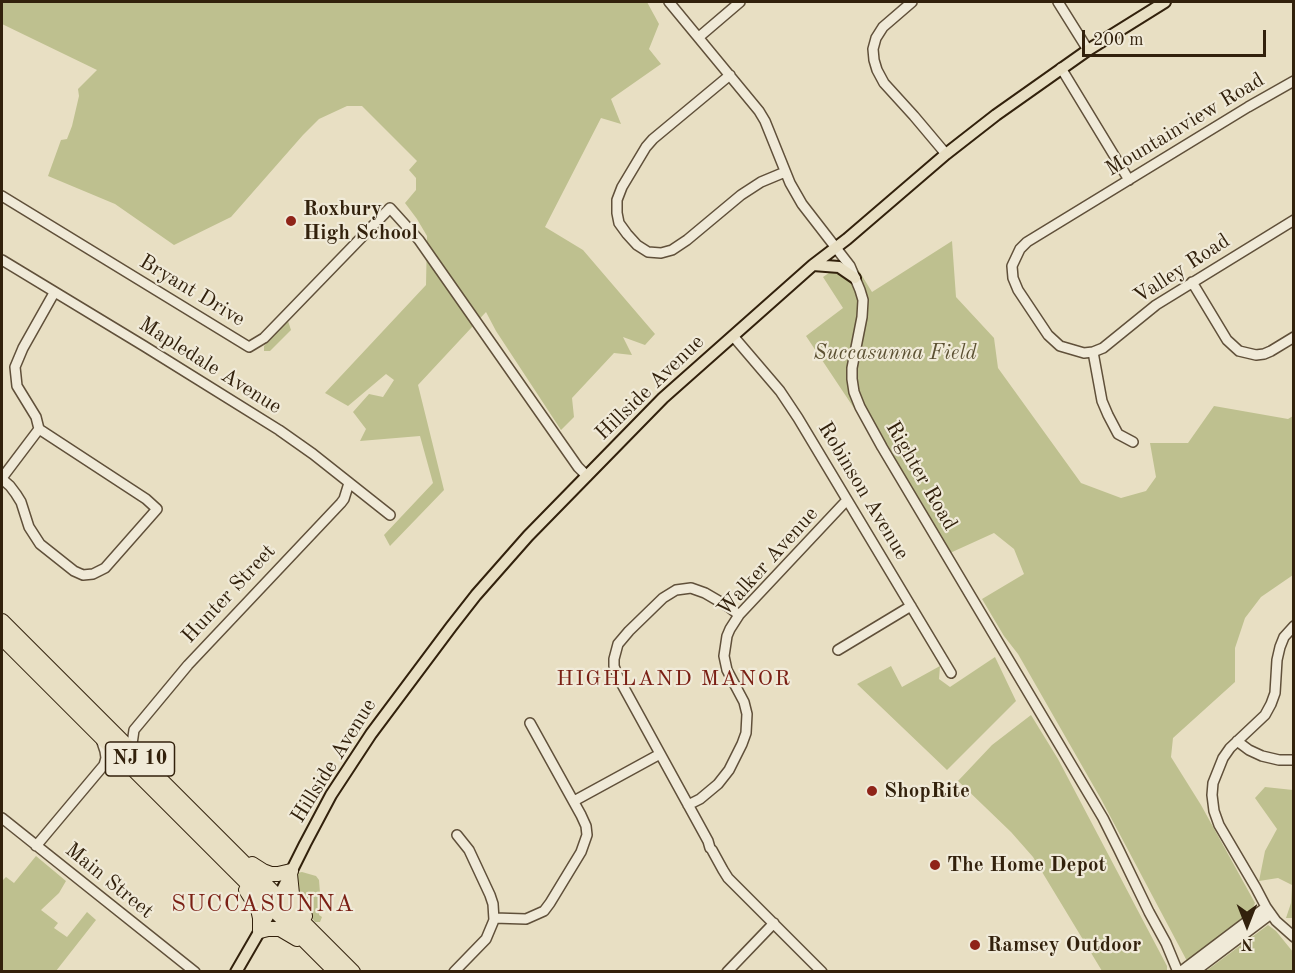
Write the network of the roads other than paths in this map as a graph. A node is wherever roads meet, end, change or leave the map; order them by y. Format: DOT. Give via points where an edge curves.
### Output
graph roads {
  1 [pos="669,2"];
  2 [pos="740,2"];
  3 [pos="912,2"];
  4 [pos="1058,2"];
  5 [pos="1165,2"];
  6 [pos="699,37"];
  7 [pos="1088,50"];
  8 [pos="1061,68"];
  9 [pos="730,75"];
  10 [pos="1293,81"];
  11 [pos="946,154"];
  12 [pos="785,172"];
  13 [pos="1129,180"];
  14 [pos="2,196"];
  15 [pos="1293,220"];
  16 [pos="836,247"];
  17 [pos="2,261"];
  18 [pos="813,265"];
  19 [pos="855,278"];
  20 [pos="1192,282"];
  21 [pos="54,293"];
  22 [pos="733,336"];
  23 [pos="1293,337"];
  24 [pos="1093,352"];
  25 [pos="39,429"];
  26 [pos="1133,442"];
  27 [pos="587,476"];
  28 [pos="2,479"];
  29 [pos="349,483"];
  30 [pos="848,500"];
  31 [pos="390,515"];
  32 [pos="911,606"];
  33 [pos="739,615"];
  34 [pos="2,621"];
  35 [pos="1293,626"];
  36 [pos="2,638"];
  37 [pos="838,650"];
  38 [pos="951,673"];
  39 [pos="530,723"];
  40 [pos="102,730"];
  41 [pos="134,730"];
  42 [pos="1237,741"];
  43 [pos="660,754"];
  44 [pos="1293,760"];
  45 [pos="136,763"];
  46 [pos="104,765"];
  47 [pos="574,801"];
  48 [pos="688,805"];
  49 [pos="2,818"];
  50 [pos="457,835"];
  51 [pos="36,846"];
  52 [pos="231,850"];
  53 [pos="230,865"];
  54 [pos="291,873"];
  55 [pos="275,903"];
  56 [pos="1268,911"];
  57 [pos="494,918"];
  58 [pos="774,923"];
  59 [pos="260,931"];
  60 [pos="1293,937"];
  61 [pos="313,941"];
  62 [pos="195,972"];
  63 [pos="236,972"];
  64 [pos="336,972"];
  65 [pos="353,972"];
  66 [pos="454,972"];
  67 [pos="727,972"];
  68 [pos="822,972"];
  69 [pos="1178,972"];
  70 [pos="1183,972"];
  71 [pos="1194,972"];
  1 -- 6 [label="street, Righter Road"];
  2 -- 6 [label="street"];
  3 -- 11 [label="street" via="883,27 876,38 874,60 884,83"];
  4 -- 7 [label="street"];
  5 -- 7 [label="main road, Hillside Avenue"];
  6 -- 9 [label="street, Righter Road"];
  7 -- 8 [label="main road, Hillside Avenue"];
  8 -- 11 [label="main road, Hillside Avenue"];
  8 -- 13 [label="street"];
  9 -- 12 [label="street, Righter Road" via="765,121"];
  9 -- 12 [label="street" via="646,147 617,200 620,224 648,252 672,250 741,195"];
  10 -- 13 [label="street, Mountainview Road"];
  11 -- 16 [label="main road, Hillside Avenue"];
  12 -- 16 [label="street, Righter Road" via="802,204"];
  13 -- 24 [label="street, Mountainview Road" via="1027,242 1012,266 1017,290 1048,335 1060,346"];
  14 -- 27 [label="street, Bryant Drive" via="249,347 264,338 390,208 419,240"];
  15 -- 20 [label="street, Valley Road"];
  16 -- 18 [label="main road, Hillside Avenue"];
  16 -- 19 [label="street, Righter Road"];
  17 -- 21 [label="street, Mapledale Avenue"];
  18 -- 19 [label="main road" via="839,267"];
  18 -- 22 [label="main road, Hillside Avenue"];
  19 -- 69 [label="street, Righter Road" via="863,307 852,379 860,406 1103,818"];
  20 -- 23 [label="street" via="1227,340 1239,351 1264,354"];
  20 -- 24 [label="street, Valley Road"];
  21 -- 25 [label="street" via="15,367 17,386"];
  21 -- 29 [label="street, Mapledale Avenue" via="279,430"];
  22 -- 27 [label="main road, Hillside Avenue" via="663,398"];
  22 -- 30 [label="street, Robinson Avenue" via="780,391"];
  24 -- 26 [label="street" via="1108,415 1118,434"];
  25 -- 28 [label="street"];
  25 -- 28 [label="street" via="158,509 105,568 83,575 40,544 29,527 21,502"];
  27 -- 54 [label="main road, Hillside Avenue" via="476,595 410,680 343,777"];
  29 -- 31 [label="street, Mapledale Avenue"];
  29 -- 41 [label="street, Hunter Street" via="341,503 188,665"];
  30 -- 32 [label="street, Robinson Avenue"];
  30 -- 33 [label="street, Walker Avenue"];
  32 -- 37 [label="street"];
  32 -- 38 [label="street, Robinson Avenue"];
  33 -- 43 [label="street" via="705,593 691,588 676,590 663,598 618,644 615,672"];
  33 -- 48 [label="street, Walker Avenue" via="727,636 724,656 744,702 746,733 718,784"];
  34 -- 40 [label="highway, NJ 10"];
  35 -- 42 [label="street" via="1280,647 1271,704 1265,715"];
  36 -- 40 [label="highway, NJ 10"];
  39 -- 47 [label="street"];
  40 -- 41 [label="street"];
  40 -- 45 [label="highway, NJ 10"];
  40 -- 46 [label="street"];
  41 -- 45 [label="street"];
  42 -- 44 [label="street" via="1262,756"];
  42 -- 56 [label="street" via="1217,770 1213,803 1219,825"];
  43 -- 47 [label="street"];
  43 -- 48 [label="street"];
  45 -- 46 [label="street"];
  45 -- 52 [label="highway, NJ 10"];
  45 -- 53 [label="highway, NJ 10"];
  46 -- 51 [label="street"];
  47 -- 57 [label="street" via="587,836 550,903 526,919"];
  48 -- 58 [label="street" via="728,878"];
  49 -- 51 [label="street, Main Street"];
  50 -- 57 [label="street" via="470,850 490,895"];
  51 -- 62 [label="street, Main Street"];
  52 -- 54 [label="highway" via="268,873"];
  52 -- 55 [label="highway, NJ 10"];
  53 -- 55 [label="highway, NJ 10"];
  53 -- 59 [label="highway" via="258,909"];
  54 -- 55 [label="main road, Hillside Avenue"];
  54 -- 61 [label="highway" via="293,897"];
  55 -- 59 [label="main road, Hillside Avenue"];
  55 -- 61 [label="highway, NJ 10"];
  56 -- 60 [label="street"];
  56 -- 70 [label="street"];
  56 -- 71 [label="street"];
  57 -- 66 [label="street" via="486,939"];
  58 -- 67 [label="street"];
  58 -- 68 [label="street"];
  59 -- 61 [label="highway" via="280,929"];
  59 -- 63 [label="main road, Hillside Avenue"];
  61 -- 64 [label="highway, NJ 10"];
  61 -- 65 [label="highway, NJ 10"];
}
